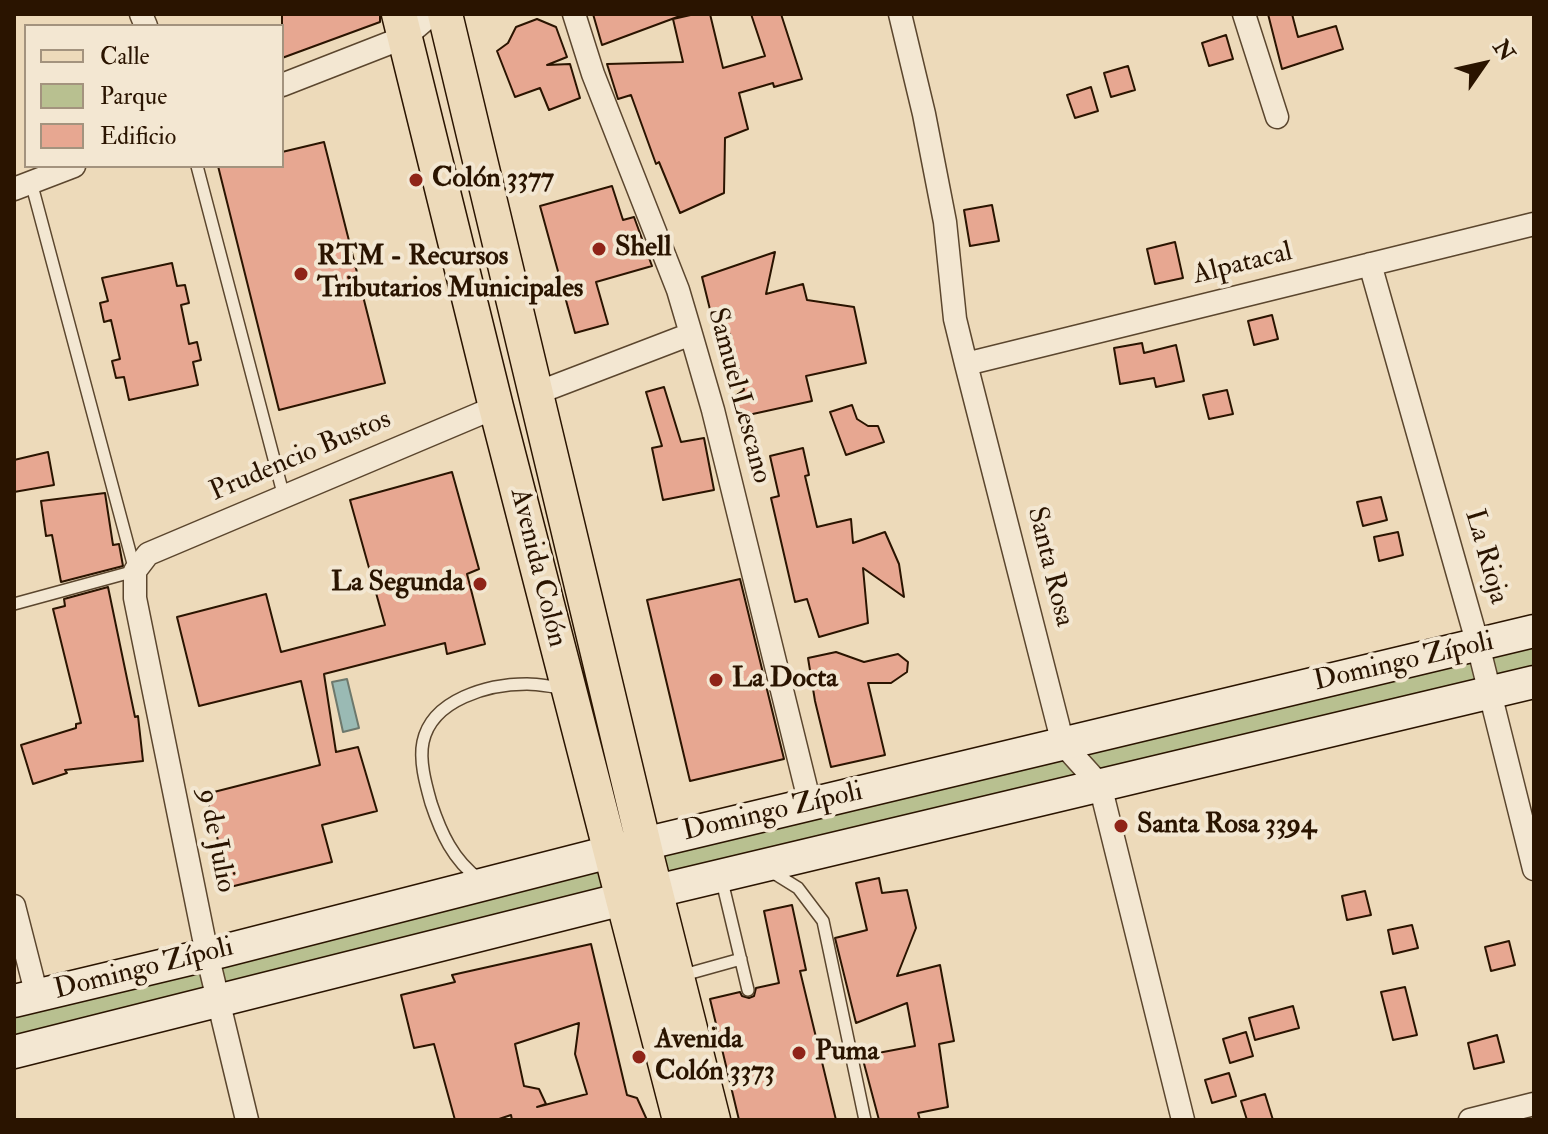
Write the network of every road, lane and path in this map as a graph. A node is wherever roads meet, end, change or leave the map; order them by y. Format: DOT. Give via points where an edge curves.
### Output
graph roads {
  1 [pos="432,14"];
  2 [pos="445,14"];
  3 [pos="574,14"];
  4 [pos="900,14"];
  5 [pos="1244,14"];
  6 [pos="402,26"];
  7 [pos="284,84"];
  8 [pos="1277,117"];
  9 [pos="69,168"];
  10 [pos="198,168"];
  11 [pos="23,186"];
  12 [pos="1534,224"];
  13 [pos="1370,264"];
  14 [pos="691,334"];
  15 [pos="966,364"];
  16 [pos="537,393"];
  17 [pos="496,407"];
  18 [pos="284,497"];
  19 [pos="135,571"];
  20 [pos="14,604"];
  21 [pos="1534,631"];
  22 [pos="1478,645"];
  23 [pos="1534,682"];
  24 [pos="568,689"];
  25 [pos="1490,693"];
  26 [pos="1063,744"];
  27 [pos="1100,785"];
  28 [pos="810,804"];
  29 [pos="643,844"];
  30 [pos="610,852"];
  31 [pos="762,866"];
  32 [pos="1534,869"];
  33 [pos="721,877"];
  34 [pos="486,884"];
  35 [pos="639,895"];
  36 [pos="14,906"];
  37 [pos="207,954"];
  38 [pos="741,959"];
  39 [pos="677,977"];
  40 [pos="748,990"];
  41 [pos="25,998"];
  42 [pos="217,999"];
  43 [pos="14,1052"];
  44 [pos="1534,1104"];
  45 [pos="247,1120"];
  46 [pos="680,1120"];
  47 [pos="713,1120"];
  48 [pos="865,1120"];
  49 [pos="1183,1120"];
  50 [pos="1470,1120"];
  1 -- 6 [label="street"];
  2 -- 16 [label="main road, Avenida Colón"];
  3 -- 14 [label="street, Samuel Lescano"];
  4 -- 15 [label="street, Santa Rosa" via="945,222 955,319"];
  5 -- 8 [label="street"];
  6 -- 7 [label="street"];
  6 -- 17 [label="main road, Avenida Colón"];
  9 -- 11 [label="street"];
  10 -- 18 [label="lane"];
  11 -- 19 [label="lane"];
  12 -- 13 [label="street, Alpatacal"];
  13 -- 15 [label="street, Alpatacal"];
  13 -- 22 [label="street, La Rioja"];
  14 -- 16 [label="street"];
  14 -- 28 [label="street, Samuel Lescano"];
  15 -- 26 [label="street, Santa Rosa"];
  16 -- 29 [label="main road, Avenida Colón"];
  17 -- 18 [label="street, Prudencio Bustos"];
  17 -- 24 [label="main road, Avenida Colón"];
  18 -- 19 [label="street, Prudencio Bustos" via="148,554"];
  19 -- 20 [label="lane"];
  19 -- 37 [label="street, 9 de Julio" via="135,598"];
  21 -- 22 [label="main road, Domingo Zípoli"];
  22 -- 25 [label="street, La Rioja"];
  22 -- 26 [label="main road, Domingo Zípoli"];
  23 -- 25 [label="main road, Domingo Zípoli"];
  24 -- 30 [label="main road, Avenida Colón"];
  24 -- 34 [label="lane" via="527,684 482,691 446,706 431,721 423,743 425,783 441,832 464,868"];
  25 -- 27 [label="main road, Domingo Zípoli"];
  25 -- 32 [label="street, La Rioja"];
  26 -- 27 [label="street, Santa Rosa"];
  26 -- 28 [label="main road, Domingo Zípoli"];
  27 -- 31 [label="main road, Domingo Zípoli"];
  27 -- 49 [label="street, Santa Rosa"];
  28 -- 29 [label="main road, Domingo Zípoli"];
  29 -- 30 [label="main road, Domingo Zípoli"];
  29 -- 35 [label="main road, Avenida Colón"];
  30 -- 34 [label="main road, Domingo Zípoli"];
  30 -- 35 [label="main road, Avenida Colón"];
  31 -- 33 [label="main road, Domingo Zípoli"];
  31 -- 48 [label="lane" via="798,888 823,921"];
  33 -- 35 [label="main road, Domingo Zípoli"];
  33 -- 38 [label="lane"];
  34 -- 37 [label="main road, Domingo Zípoli"];
  35 -- 39 [label="main road, Avenida Colón"];
  35 -- 42 [label="main road, Domingo Zípoli"];
  35 -- 46 [label="main road, Avenida Colón"];
  36 -- 41 [label="street"];
  37 -- 41 [label="main road, Domingo Zípoli"];
  37 -- 42 [label="street, 9 de Julio"];
  38 -- 39 [label="lane"];
  38 -- 40 [label="lane"];
  39 -- 47 [label="main road, Avenida Colón"];
  42 -- 43 [label="main road, Domingo Zípoli"];
  42 -- 45 [label="street, 9 de Julio"];
  44 -- 50 [label="street"];
}
